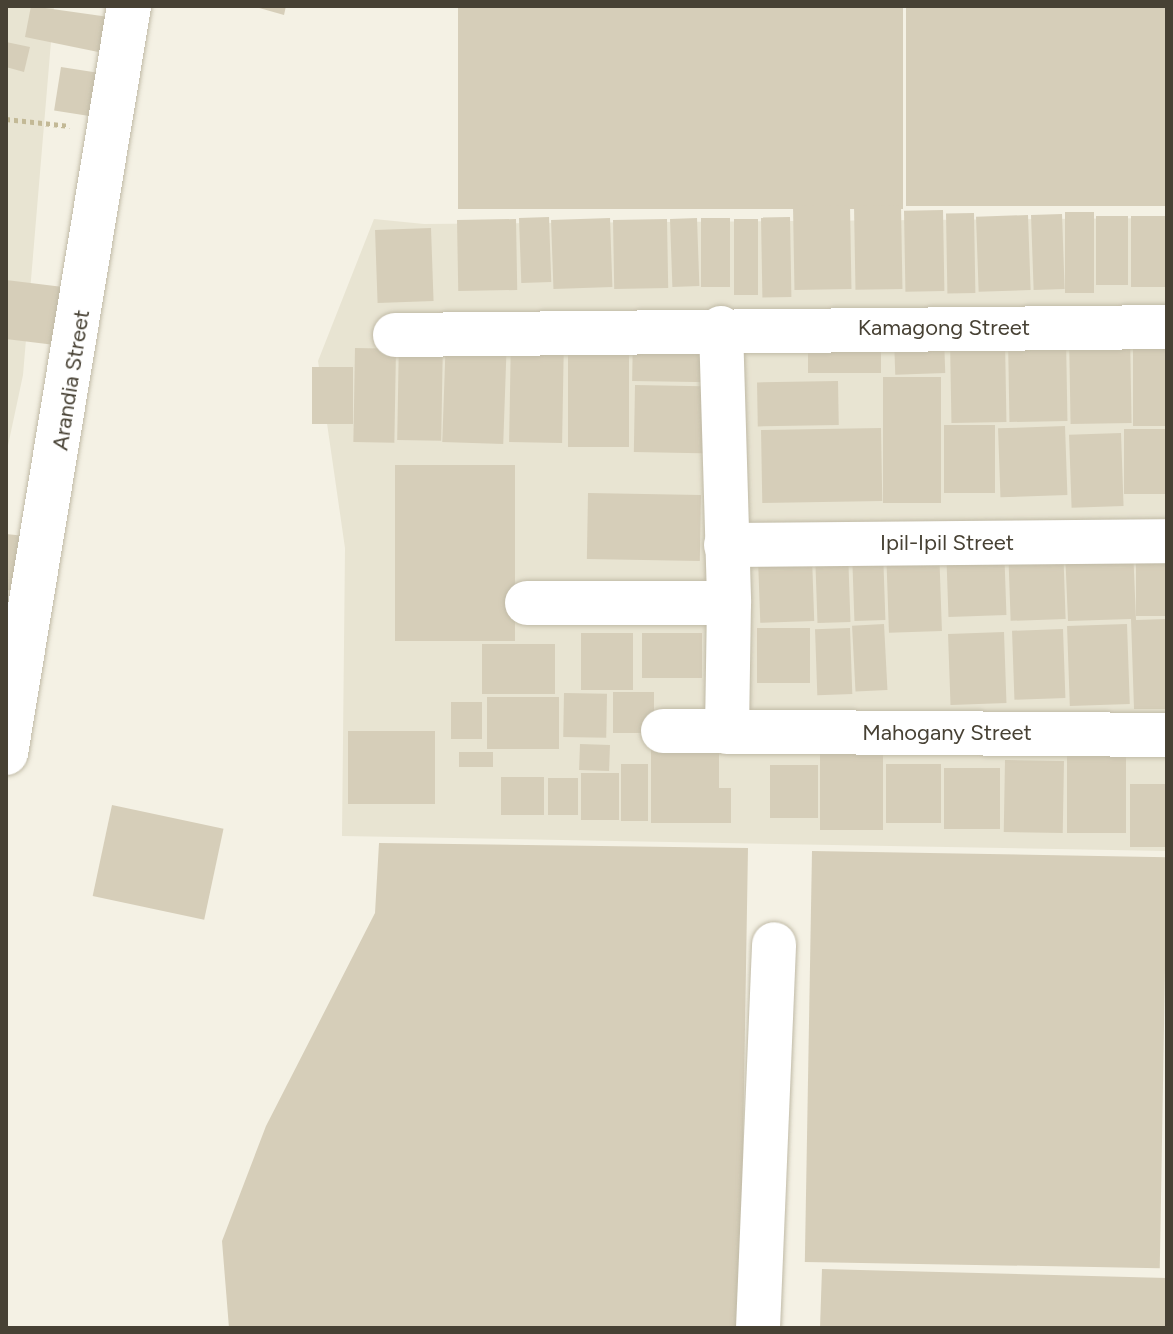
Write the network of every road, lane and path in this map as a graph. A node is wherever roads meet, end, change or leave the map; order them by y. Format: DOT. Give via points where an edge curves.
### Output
graph roads {
  1 [pos="129,6"];
  2 [pos="6,119"];
  3 [pos="110,130"];
  4 [pos="1167,327"];
  5 [pos="721,328"];
  6 [pos="395,335"];
  7 [pos="1167,541"];
  8 [pos="726,545"];
  9 [pos="527,603"];
  10 [pos="729,603"];
  11 [pos="663,731"];
  12 [pos="727,732"];
  13 [pos="1167,735"];
  14 [pos="6,753"];
  15 [pos="774,944"];
  16 [pos="758,1328"];
  1 -- 3 [label="street, Arandia Street"];
  2 -- 3 [label="path"];
  3 -- 14 [label="street, Arandia Street"];
  4 -- 5 [label="street, Kamagong Street"];
  5 -- 6 [label="street, Kamagong Street"];
  5 -- 8 [label="street"];
  7 -- 8 [label="street, Ipil-Ipil Street"];
  8 -- 10 [label="street"];
  9 -- 10 [label="street"];
  10 -- 12 [label="street"];
  11 -- 12 [label="street, Mahogany Street"];
  12 -- 13 [label="street, Mahogany Street"];
  15 -- 16 [label="street"];
}
